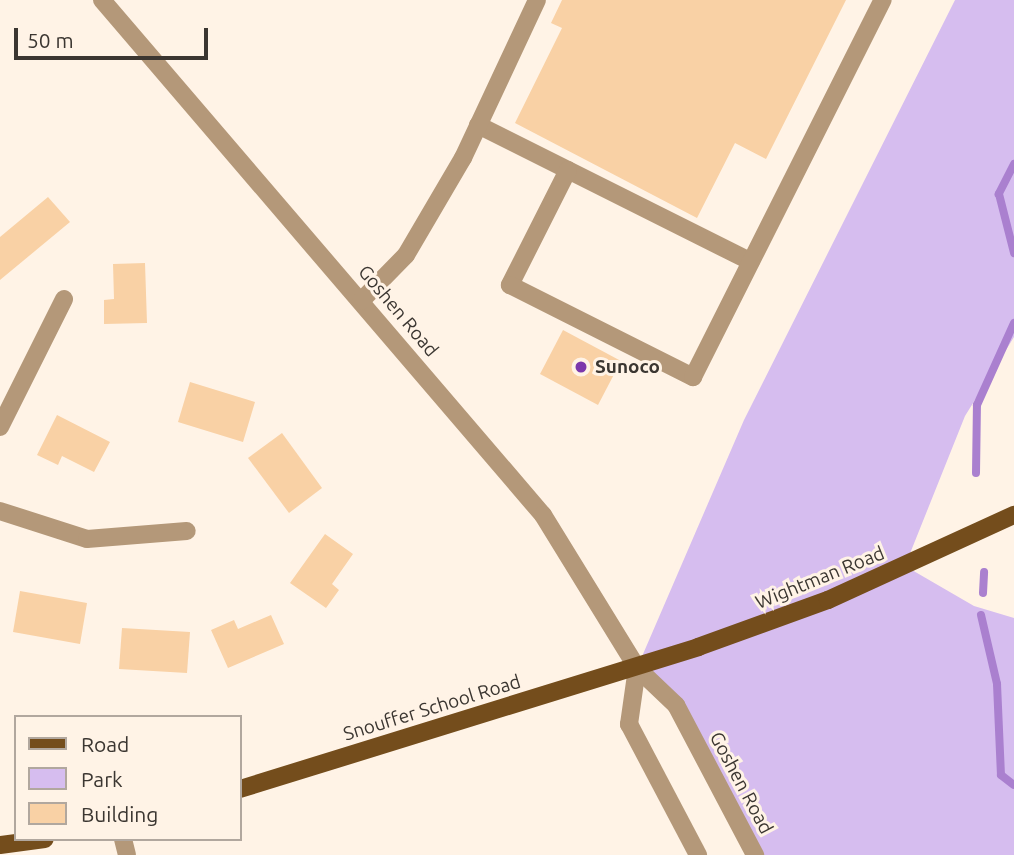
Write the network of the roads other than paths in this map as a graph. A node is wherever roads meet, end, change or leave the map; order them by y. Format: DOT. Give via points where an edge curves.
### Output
graph roads {
  1 [pos="102,0"];
  2 [pos="537,0"];
  3 [pos="883,0"];
  4 [pos="478,125"];
  5 [pos="568,170"];
  6 [pos="751,262"];
  7 [pos="64,299"];
  8 [pos="361,301"];
  9 [pos="0,427"];
  10 [pos="0,510"];
  11 [pos="1014,515"];
  12 [pos="187,531"];
  13 [pos="637,668"];
  14 [pos="242,788"];
  15 [pos="31,841"];
  16 [pos="0,845"];
  17 [pos="698,855"];
  18 [pos="755,855"];
  1 -- 8 [label="street, Goshen Road"];
  2 -- 4 [label="street"];
  3 -- 6 [label="street"];
  4 -- 5 [label="street"];
  4 -- 8 [label="street" via="406,255"];
  5 -- 6 [label="street"];
  5 -- 6 [label="street" via="510,285 681,371 693,377"];
  7 -- 9 [label="street"];
  8 -- 13 [label="street, Goshen Road" via="543,515"];
  10 -- 12 [label="street" via="87,539"];
  11 -- 13 [label="main road, Wightman Road" via="828,600"];
  13 -- 14 [label="main road, Snouffer School Road"];
  13 -- 17 [label="street" via="629,724"];
  13 -- 18 [label="street, Goshen Road" via="676,705"];
  15 -- 16 [label="main road"];
}
